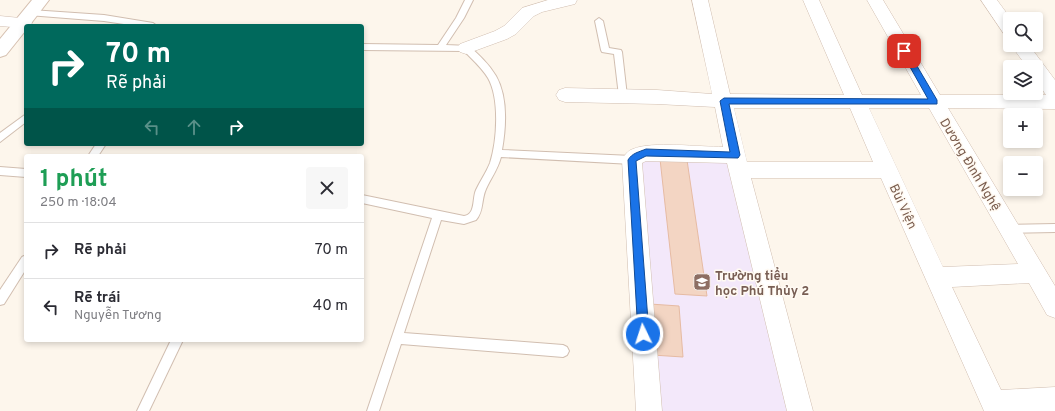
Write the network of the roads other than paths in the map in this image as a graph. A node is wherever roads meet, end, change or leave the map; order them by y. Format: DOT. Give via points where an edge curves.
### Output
graph roads {
  1 [pos="469,0"];
  2 [pos="569,0"];
  3 [pos="700,0"];
  4 [pos="811,0"];
  5 [pos="875,0"];
  6 [pos="989,0"];
  7 [pos="32,12"];
  8 [pos="1003,20"];
  9 [pos="0,21"];
  10 [pos="599,21"];
  11 [pos="141,24"];
  12 [pos="364,47"];
  13 [pos="440,48"];
  14 [pos="466,48"];
  15 [pos="0,51"];
  16 [pos="1043,77"];
  17 [pos="1055,94"];
  18 [pos="564,95"];
  19 [pos="624,96"];
  20 [pos="724,101"];
  21 [pos="857,101"];
  22 [pos="934,102"];
  23 [pos="1055,102"];
  24 [pos="24,119"];
  25 [pos="0,138"];
  26 [pos="497,153"];
  27 [pos="632,160"];
  28 [pos="737,162"];
  29 [pos="887,170"];
  30 [pos="0,171"];
  31 [pos="24,174"];
  32 [pos="364,199"];
  33 [pos="438,214"];
  34 [pos="1055,228"];
  35 [pos="1009,229"];
  36 [pos="24,263"];
  37 [pos="1035,274"];
  38 [pos="936,276"];
  39 [pos="0,300"];
  40 [pos="1055,307"];
  41 [pos="397,338"];
  42 [pos="176,342"];
  43 [pos="563,351"];
  44 [pos="1055,400"];
  45 [pos="996,407"];
  46 [pos="143,411"];
  47 [pos="374,411"];
  48 [pos="649,411"];
  49 [pos="800,411"];
  1 -- 13 [label="lane"];
  2 -- 14 [label="street" via="528,12 510,30"];
  3 -- 20 [label="street"];
  4 -- 21 [label="street, Bùi Viện"];
  5 -- 22 [label="street, Dương Đình Nghệ"];
  6 -- 8 [label="street"];
  7 -- 9 [label="street"];
  7 -- 11 [label="lane"];
  7 -- 15 [label="main road"];
  10 -- 19 [label="lane" via="605,50 618,52"];
  12 -- 13 [label="lane"];
  13 -- 14 [label="lane"];
  14 -- 26 [label="lane" via="491,75 497,90 500,118"];
  16 -- 17 [label="street"];
  18 -- 19 [label="street"];
  19 -- 20 [label="street"];
  20 -- 21 [label="street"];
  20 -- 28 [label="street"];
  21 -- 22 [label="street"];
  21 -- 29 [label="street, Bùi Viện"];
  22 -- 23 [label="street"];
  22 -- 35 [label="street, Dương Đình Nghệ"];
  24 -- 25 [label="lane"];
  26 -- 27 [label="lane"];
  26 -- 33 [label="lane" via="474,217 464,220"];
  27 -- 28 [label="street" via="646,153"];
  27 -- 48 [label="street"];
  28 -- 29 [label="street"];
  28 -- 49 [label="street"];
  29 -- 38 [label="street, Bùi Viện"];
  30 -- 31 [label="lane"];
  32 -- 33 [label="lane"];
  33 -- 41 [label="lane"];
  34 -- 35 [label="lane"];
  35 -- 37 [label="street, Dương Đình Nghệ"];
  36 -- 39 [label="lane"];
  37 -- 38 [label="street"];
  37 -- 40 [label="street, Dương Đình Nghệ"];
  38 -- 45 [label="street, Bùi Viện"];
  41 -- 43 [label="lane"];
  41 -- 47 [label="lane"];
  42 -- 46 [label="lane"];
  44 -- 45 [label="street"];
}
